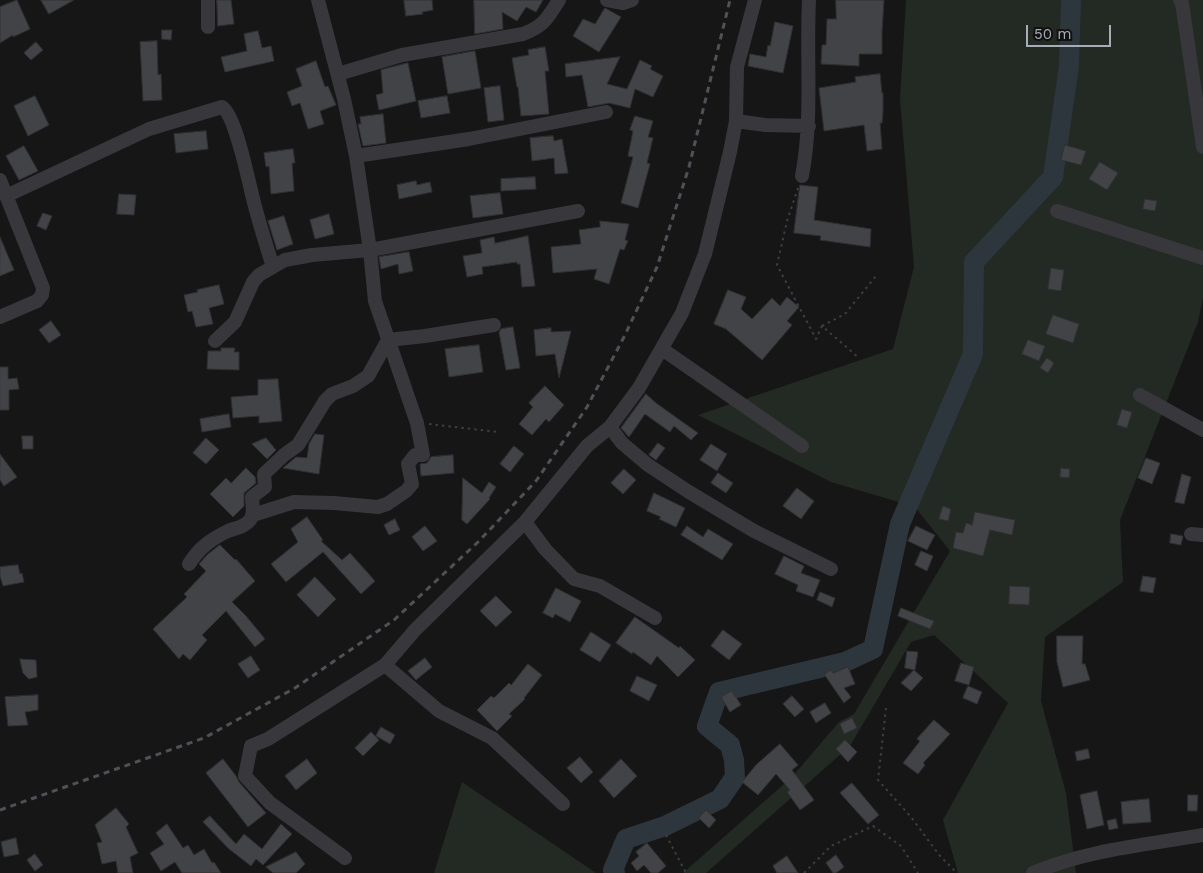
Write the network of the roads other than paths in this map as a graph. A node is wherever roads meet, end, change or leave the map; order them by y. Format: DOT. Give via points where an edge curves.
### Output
graph roads {
  1 [pos="208,0"];
  2 [pos="318,0"];
  3 [pos="559,0"];
  4 [pos="607,0"];
  5 [pos="632,0"];
  6 [pos="755,0"];
  7 [pos="809,0"];
  8 [pos="1180,0"];
  9 [pos="208,28"];
  10 [pos="338,74"];
  11 [pos="606,112"];
  12 [pos="736,121"];
  13 [pos="809,126"];
  14 [pos="1203,146"];
  15 [pos="356,156"];
  16 [pos="802,176"];
  17 [pos="0,180"];
  18 [pos="6,196"];
  19 [pos="578,210"];
  20 [pos="1057,211"];
  21 [pos="370,250"];
  22 [pos="1203,258"];
  23 [pos="273,267"];
  24 [pos="0,317"];
  25 [pos="494,324"];
  26 [pos="388,340"];
  27 [pos="215,342"];
  28 [pos="662,349"];
  29 [pos="1140,395"];
  30 [pos="610,427"];
  31 [pos="1203,430"];
  32 [pos="802,446"];
  33 [pos="252,515"];
  34 [pos="525,522"];
  35 [pos="189,564"];
  36 [pos="831,568"];
  37 [pos="655,618"];
  38 [pos="385,665"];
  39 [pos="563,804"];
  40 [pos="1203,835"];
  41 [pos="346,858"];
  42 [pos="1033,873"];
  1 -- 9 [label="street"];
  2 -- 10 [label="street"];
  3 -- 10 [label="street" via="546,21 523,34 402,55"];
  4 -- 5 [label="street" via="623,3"];
  6 -- 12 [label="street" via="737,67"];
  7 -- 13 [label="street"];
  8 -- 14 [label="street"];
  10 -- 15 [label="street"];
  11 -- 15 [label="street" via="469,139"];
  12 -- 13 [label="street"];
  12 -- 28 [label="street" via="705,254 682,313"];
  13 -- 16 [label="street"];
  15 -- 21 [label="street"];
  17 -- 18 [label="street"];
  18 -- 23 [label="street" via="148,129 222,107 237,137"];
  18 -- 24 [label="street" via="43,288 37,301"];
  19 -- 21 [label="street"];
  20 -- 22 [label="street"];
  21 -- 23 [label="street" via="312,255 285,260"];
  21 -- 26 [label="street" via="375,300"];
  23 -- 27 [label="street" via="258,275 235,322"];
  25 -- 26 [label="street"];
  26 -- 33 [label="street" via="368,376 332,394 298,445 264,474 265,487 252,497"];
  26 -- 33 [label="street" via="417,423 424,455 415,455 408,464 412,484 387,504 378,507 294,502"];
  28 -- 30 [label="street"];
  28 -- 32 [label="street"];
  29 -- 31 [label="street"];
  30 -- 34 [label="street" via="587,446"];
  30 -- 36 [label="street" via="622,443 648,465 689,492 754,531"];
  33 -- 35 [label="street" via="244,525 209,540"];
  34 -- 37 [label="street" via="574,579 600,586"];
  34 -- 38 [label="street" via="415,630"];
  38 -- 39 [label="street" via="439,711 492,738"];
  38 -- 41 [label="street" via="268,739 251,746 245,776 270,803"];
  40 -- 42 [label="street" via="1102,851"];
}
